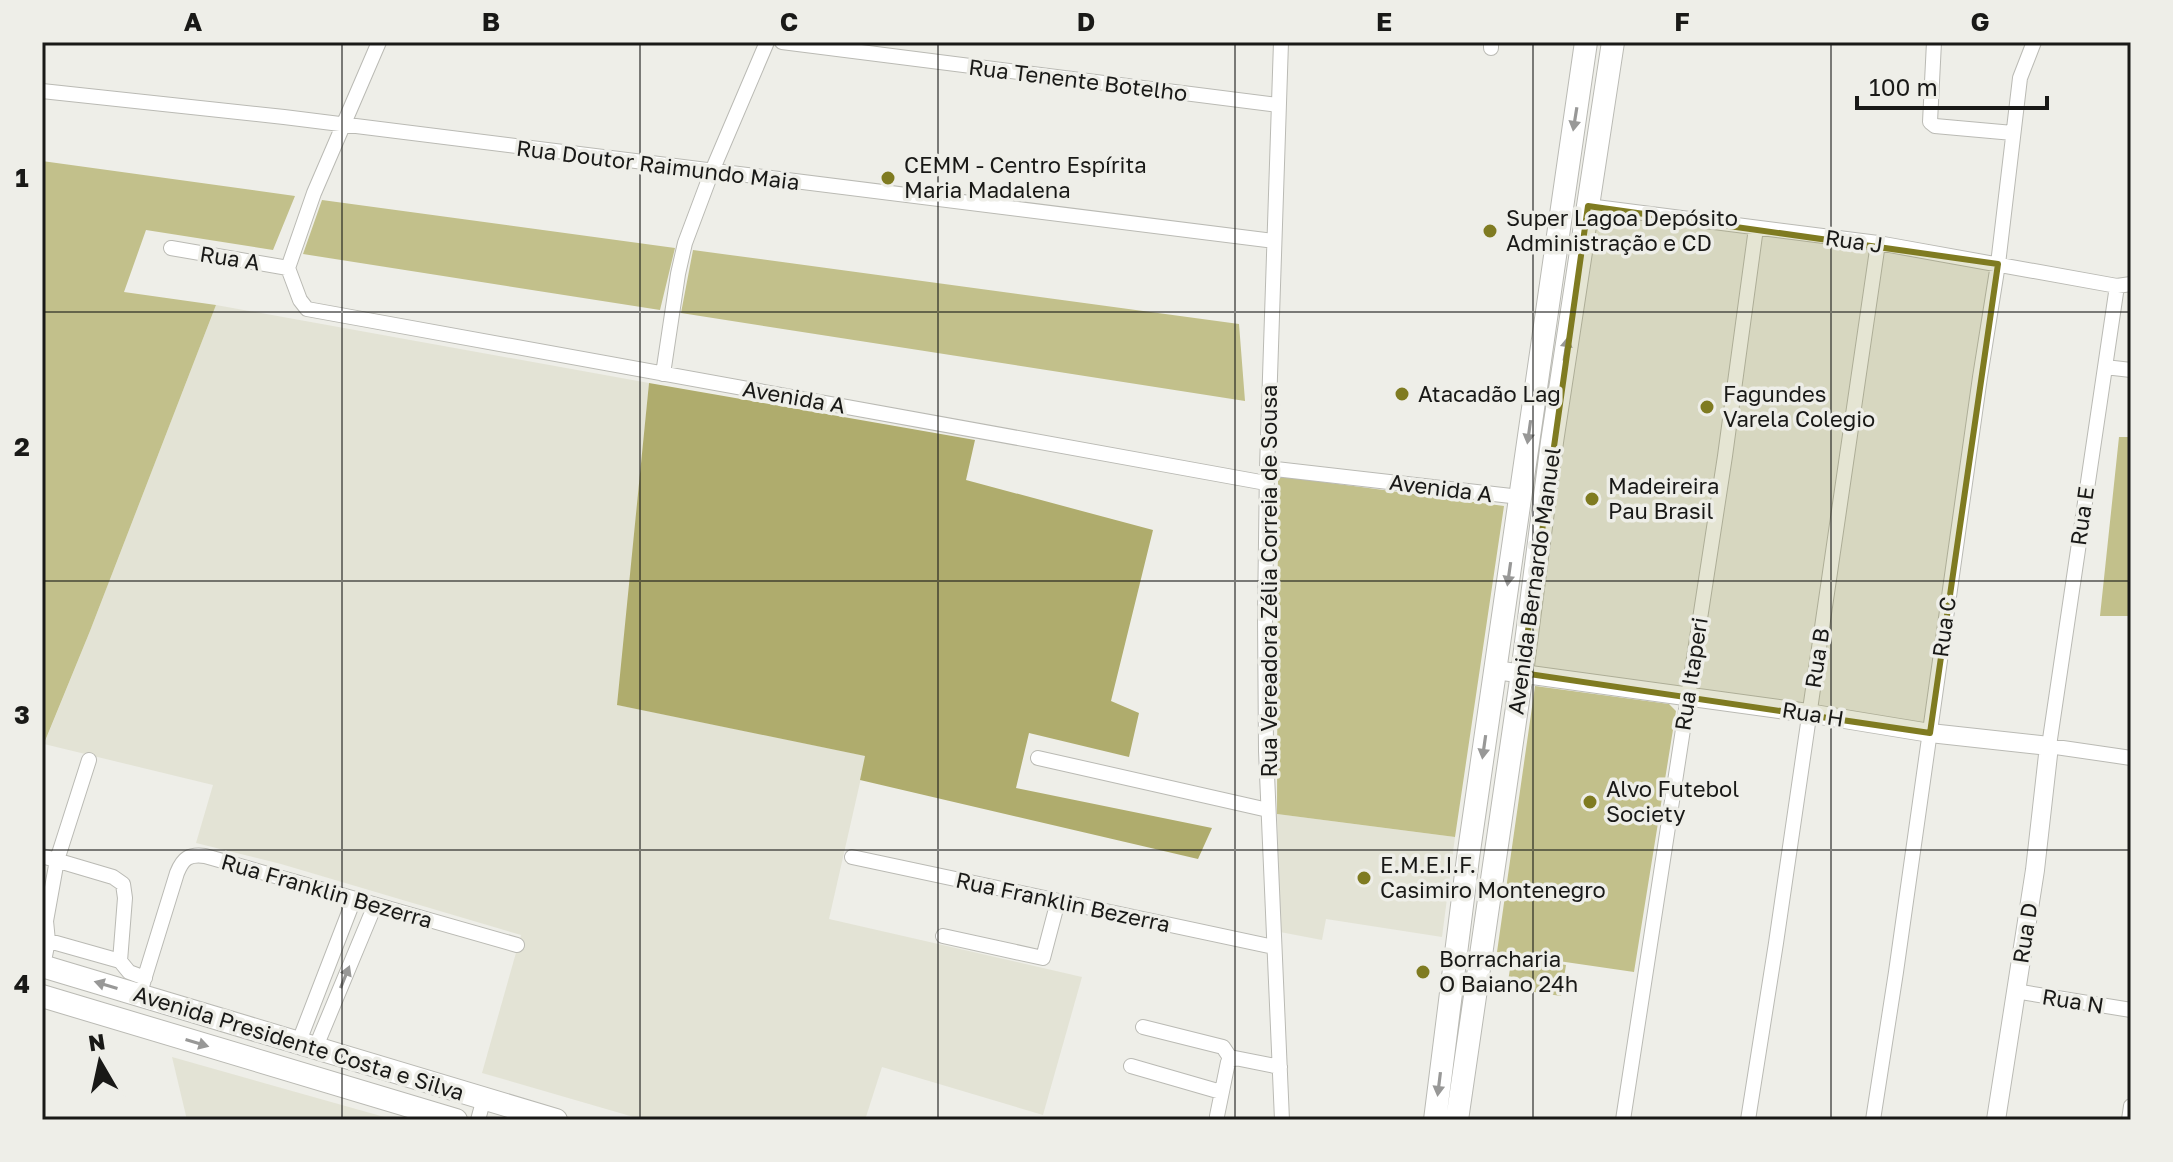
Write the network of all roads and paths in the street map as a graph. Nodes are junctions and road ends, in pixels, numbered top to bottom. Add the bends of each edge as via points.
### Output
1 (379, 42) edge
2 (767, 42) edge
3 (782, 42) edge
4 (1281, 42) edge
5 (1934, 42) edge
6 (2034, 42) edge
7 (1585, 48) edge
8 (1612, 50) edge
9 (42, 91) edge
10 (1278, 105) junction
11 (344, 126) junction
12 (2013, 133) junction
13 (712, 171) junction
14 (1588, 206) junction
15 (1756, 228) junction
16 (1274, 241) junction
17 (1878, 243) junction
18 (171, 248) dead end
19 (1998, 264) junction
20 (288, 268) junction
21 (2124, 285) edge
22 (2105, 367) junction
23 (2131, 370) edge
24 (663, 374) junction
25 (1266, 475) junction
26 (1520, 497) junction
27 (1495, 670) junction
28 (1522, 673) junction
29 (1687, 696) junction
30 (1808, 713) junction
31 (1930, 733) junction
32 (2049, 746) junction
33 (1038, 758) dead end
34 (2131, 758) edge
35 (89, 760) dead end
36 (1268, 810) junction
37 (852, 857) dead end
38 (50, 858) edge
39 (354, 899) junction
40 (1058, 901) junction
41 (375, 905) junction
42 (943, 936) dead end
43 (45, 940) edge
44 (517, 945) dead end
45 (1274, 947) junction
46 (120, 961) junction
47 (46, 967) edge
48 (142, 987) junction
49 (2015, 991) junction
50 (45, 997) edge
51 (2131, 1010) edge
52 (1143, 1027) dead end
53 (307, 1046) junction
54 (1231, 1059) junction
55 (1131, 1066) dead end
56 (1280, 1067) junction
57 (1221, 1092) junction
58 (2131, 1106) edge
59 (481, 1109) edge
60 (1217, 1116) dead end
61 (456, 1120) edge
62 (556, 1120) edge
63 (1282, 1120) edge
64 (1435, 1120) edge
65 (1457, 1120) edge
66 (1623, 1120) edge
67 (1748, 1120) edge
68 (1873, 1120) edge
69 (1996, 1120) edge
70 (2129, 1120) edge

1 - 11 street
2 - 13 street
3 - 10 street, Rua Tenente Botelho
4 - 10 street, Rua Vereadora Zélia Correia de Sousa
5 - 12 street via 1930,122
6 - 12 street, Rua C via 2020,78
7 - 8 main road
7 -> 26 main road, Avenida Bernardo Manuel
8 - 14 main road, Avenida Bernardo Manuel
9 - 11 street, Rua Doutor Raimundo Maia
10 - 16 street, Rua Vereadora Zélia Correia de Sousa
11 - 13 street, Rua Doutor Raimundo Maia
11 - 20 street
12 - 19 street, Rua C
13 - 16 street, Rua Doutor Raimundo Maia
13 - 24 street via 685,243
14 - 15 street, Rua J
28 -> 14 main road, Avenida Bernardo Manuel
15 - 17 street, Rua J
15 - 29 street, Rua Itaperi
16 - 25 street, Rua Vereadora Zélia Correia de Sousa
17 - 19 street, Rua J
17 - 30 street, Rua B
18 - 20 street, Rua A
19 - 21 street, Rua J
19 - 31 street, Rua C
20 - 24 street, Avenida A via 307,309
21 - 22 street, Rua E
22 - 23 street
22 - 32 street, Rua E
24 - 25 street, Avenida A
25 - 26 street, Avenida A
25 - 36 street, Rua Vereadora Zélia Correia de Sousa
26 -> 27 main road, Avenida Bernardo Manuel
27 - 28 street, Rua H
27 -> 64 main road, Avenida Bernardo Manuel
28 - 29 street, Rua H
28 - 65 main road, Avenida Bernardo Manuel
29 - 30 street, Rua H
29 - 66 street, Rua Itaperi
30 - 31 street, Rua H
30 - 67 street, Rua B
31 - 32 street, Rua H
31 - 68 street, Rua C
32 - 34 street, Rua H
32 - 49 street, Rua D
33 - 36 street
35 - 38 street
36 - 45 street, Rua Vereadora Zélia Correia de Sousa
37 - 40 street, Rua Franklin Bezerra
38 - 43 street
38 - 46 street via 123,884
39 - 41 street, Rua Franklin Bezerra
39 - 48 street, Rua Franklin Bezerra via 193,854 177,873
39 - 53 street
40 - 42 street via 1043,958
40 - 45 street, Rua Franklin Bezerra
41 - 44 street, Rua Franklin Bezerra
53 -> 41 street
43 - 46 street
43 - 47 street
45 - 56 street, Rua Vereadora Zélia Correia de Sousa
46 - 48 street
48 -> 47 main road, Avenida Presidente Costa e Silva
47 - 50 main road
48 - 53 main road, Avenida Presidente Costa e Silva
49 - 51 street, Rua N
49 - 69 street, Rua D
50 -> 61 main road, Avenida Presidente Costa e Silva
52 - 54 street via 1223,1047
53 - 59 main road, Avenida Presidente Costa e Silva
54 - 56 street
54 - 57 street
55 - 57 street
56 - 63 street, Rua Vereadora Zélia Correia de Sousa
57 - 60 street
58 - 70 street
59 - 62 main road, Avenida Presidente Costa e Silva

